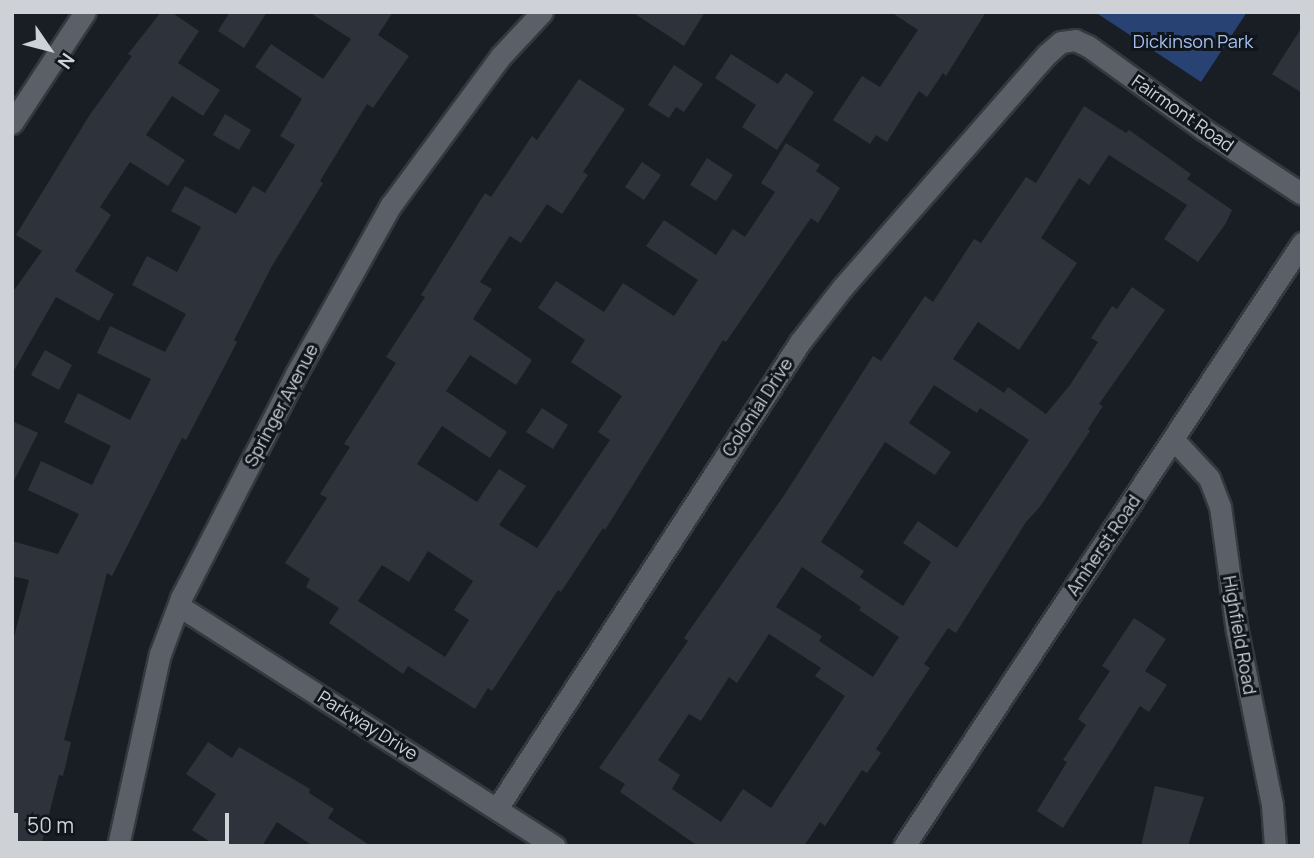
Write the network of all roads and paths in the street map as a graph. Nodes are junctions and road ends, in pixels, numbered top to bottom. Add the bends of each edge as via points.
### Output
1 (85, 12) edge
2 (542, 12) edge
3 (1061, 42) joint
4 (12, 123) edge
5 (1302, 194) edge
6 (1302, 243) edge
7 (1173, 439) junction
8 (179, 606) junction
9 (498, 807) junction
10 (118, 846) edge
11 (555, 846) edge
12 (904, 846) edge
13 (1276, 846) edge

1 - 4 street
2 - 8 street, Springer Avenue via 501,56 391,205 296,374
3 - 5 street, Fairmont Road via 1074,40 1088,47
3 - 9 street, Colonial Drive via 842,288 800,342
6 - 7 street, Amherst Road
7 - 12 street, Amherst Road
7 - 13 street, Highfield Road via 1209,478 1220,506 1237,631
8 - 9 street, Parkway Drive
8 - 10 street, Springer Avenue via 160,654
9 - 11 street, Parkway Drive

